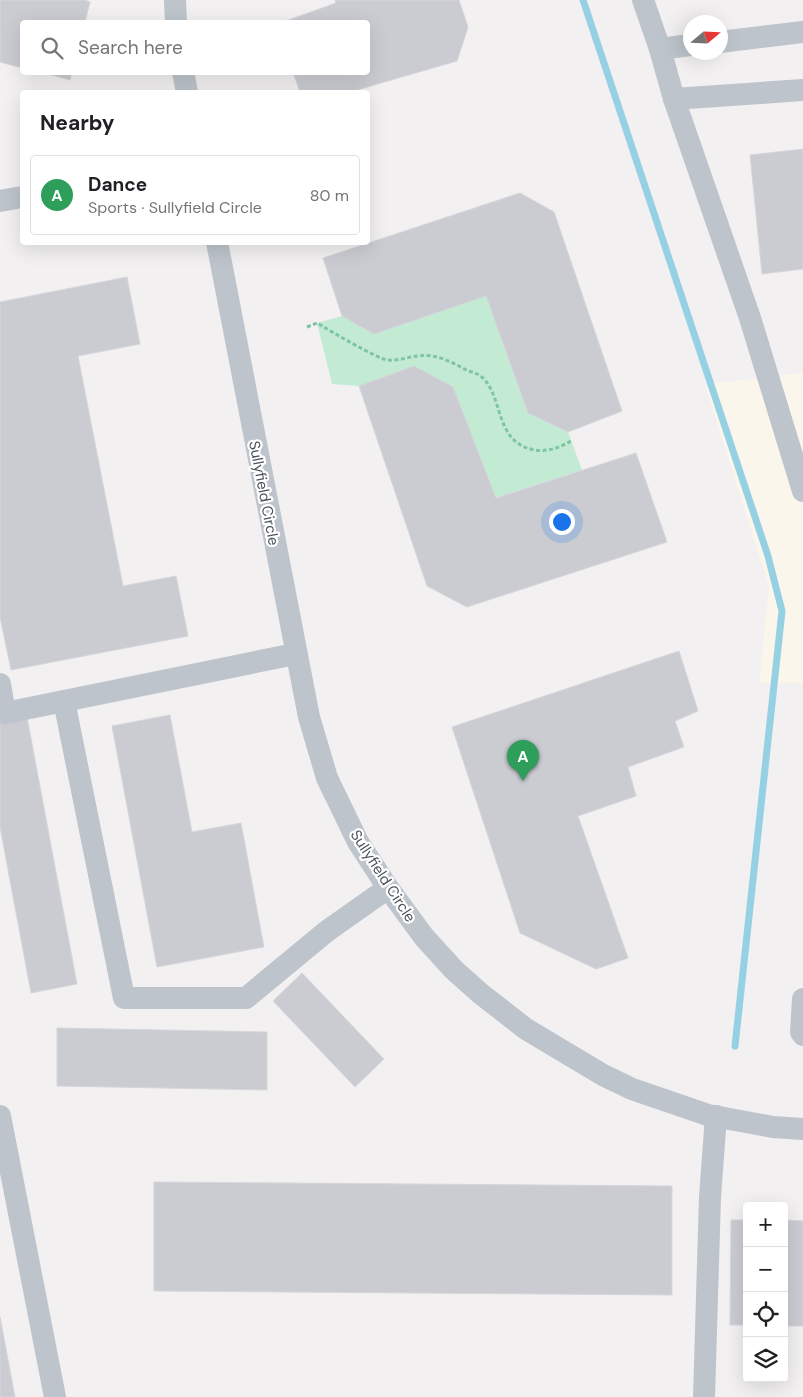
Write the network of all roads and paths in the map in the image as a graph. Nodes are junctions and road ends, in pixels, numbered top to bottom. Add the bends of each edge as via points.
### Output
1 (175, 0) edge
2 (643, 0) edge
3 (176, 20) edge
4 (803, 32) edge
5 (728, 41) edge
6 (683, 46) edge
7 (660, 49) junction
8 (184, 75) edge
9 (187, 90) edge
10 (803, 90) edge
11 (674, 99) junction
12 (20, 197) edge
13 (0, 201) edge
14 (218, 245) edge
15 (307, 327) dead end
16 (571, 440) dead end
17 (802, 484) edge
18 (295, 654) junction
19 (0, 684) edge
20 (64, 701) junction
21 (388, 888) junction
22 (803, 999) edge
23 (803, 1036) edge
24 (0, 1116) edge
25 (716, 1116) junction
26 (803, 1129) edge
27 (55, 1397) edge
28 (704, 1397) edge

1 - 3 street
2 - 7 street
4 - 5 street
6 - 7 street
7 - 11 street
8 - 9 street
10 - 11 street
11 - 17 street via 750,318
12 - 13 street
14 - 18 street, Sullyfield Circle
15 - 16 path via 317,323 386,360 419,355 446,359 480,375 488,385 507,432 519,445 538,451 549,450
18 - 20 street
18 - 21 street, Sullyfield Circle via 327,778 358,842
19 - 20 street via 6,713
20 - 21 street via 124,998 246,998 327,932
21 - 25 street, Sullyfield Circle via 424,937 454,970 526,1029 632,1089
22 - 23 street
24 - 27 street
25 - 26 street, Sullyfield Circle
25 - 28 street via 710,1197

